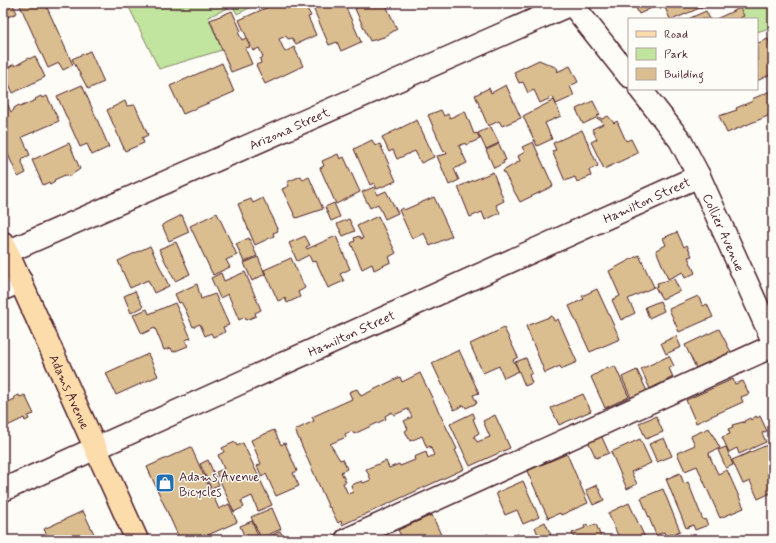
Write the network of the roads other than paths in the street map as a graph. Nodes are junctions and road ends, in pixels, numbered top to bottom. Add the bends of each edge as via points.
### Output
1 (571, 4) edge
2 (546, 9) edge
3 (628, 75) edge
4 (641, 90) edge
5 (699, 176) junction
6 (5, 248) edge
7 (12, 285) edge
8 (773, 342) edge
9 (773, 346) edge
10 (96, 448) junction
11 (3, 490) edge
12 (137, 540) edge
13 (346, 540) edge

1 - 2 street, Arizona Street
1 - 3 street
2 - 6 street, Arizona Street
4 - 5 street, Collier Avenue via 680,140
5 - 8 street, Collier Avenue
5 - 10 street, Hamilton Street
6 - 7 main road, Adams Avenue
7 - 10 main road, Adams Avenue
9 - 13 street
10 - 11 street, Hamilton Street
10 - 12 main road, Adams Avenue

